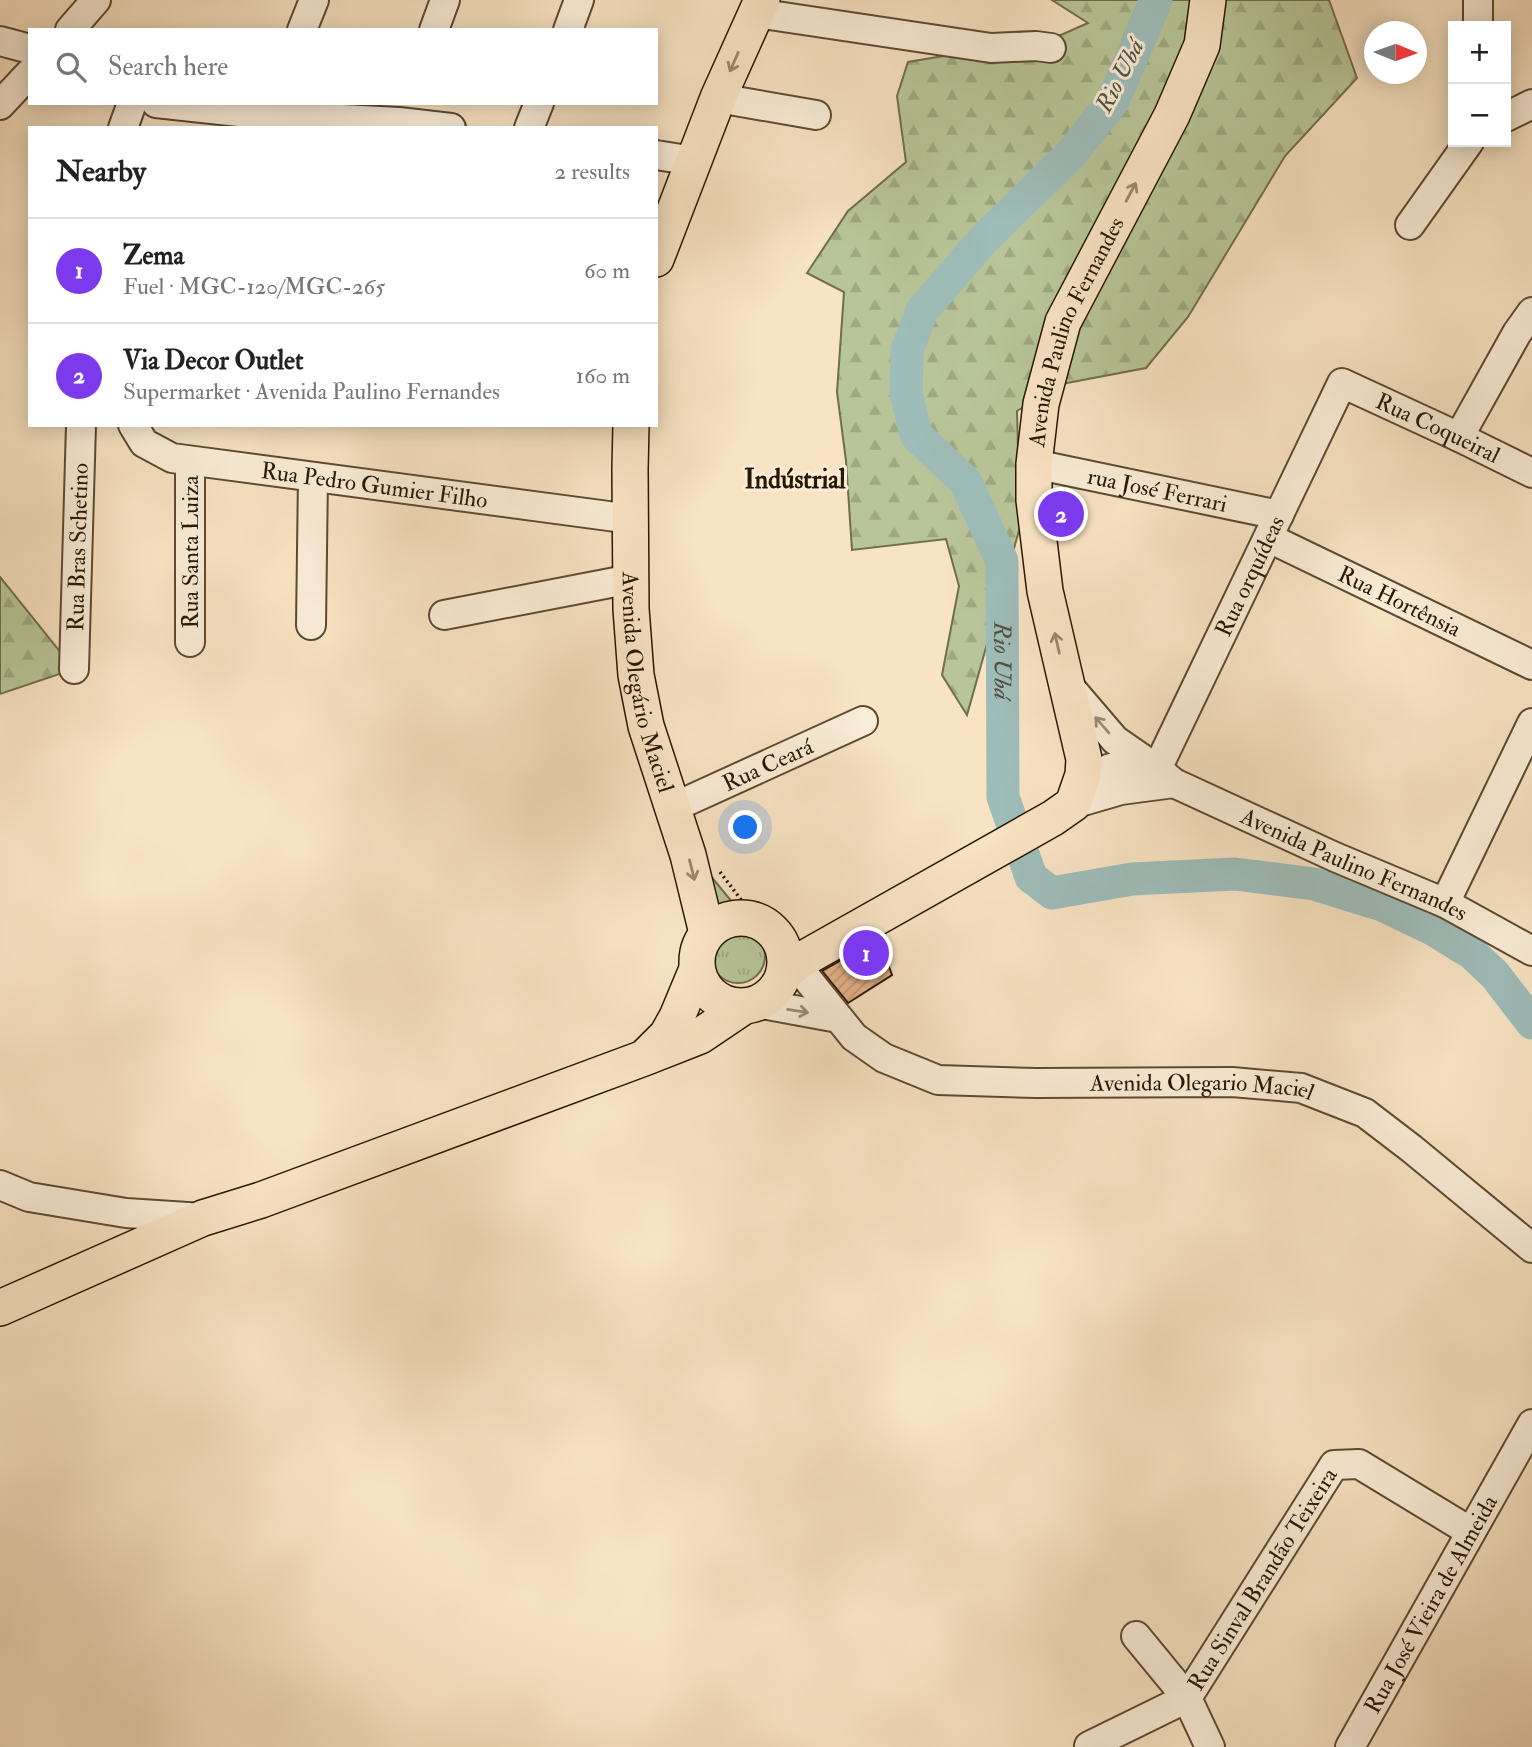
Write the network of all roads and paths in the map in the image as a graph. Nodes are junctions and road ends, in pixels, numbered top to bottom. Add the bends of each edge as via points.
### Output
1 (96, 0) edge
2 (314, 0) edge
3 (445, 0) edge
4 (579, 0) edge
5 (1208, 0) edge
6 (1478, 0) edge
7 (759, 7) edge
8 (1478, 21) edge
9 (72, 28) edge
10 (303, 28) edge
11 (435, 28) edge
12 (569, 28) edge
13 (0, 41) edge
14 (28, 48) edge
15 (1051, 48) dead end
16 (28, 75) edge
17 (718, 98) junction
18 (1532, 104) edge
19 (0, 105) edge
20 (131, 105) edge
21 (174, 105) edge
22 (538, 105) edge
23 (1511, 114) edge
24 (265, 115) edge
25 (816, 115) dead end
26 (401, 118) edge
27 (124, 126) edge
28 (441, 126) edge
29 (530, 126) edge
30 (1465, 147) edge
31 (658, 155) edge
32 (694, 161) junction
33 (1410, 225) dead end
34 (658, 254) edge
35 (1532, 312) edge
36 (1342, 383) joint
37 (81, 427) edge
38 (134, 427) edge
39 (631, 427) edge
40 (1459, 437) junction
41 (190, 461) junction
42 (1034, 464) junction
43 (1532, 473) edge
44 (313, 477) junction
45 (631, 519) junction
46 (1274, 527) junction
47 (631, 579) junction
48 (444, 615) dead end
49 (311, 625) dead end
50 (190, 642) dead end
51 (1532, 665) edge
52 (74, 669) dead end
53 (1066, 683) junction
54 (863, 721) dead end
55 (1532, 723) edge
56 (1158, 770) junction
57 (672, 808) junction
58 (1063, 811) junction
59 (1445, 903) junction
60 (707, 933) junction
61 (1532, 951) edge
62 (796, 960) junction
63 (697, 969) junction
64 (750, 1005) junction
65 (838, 1018) junction
66 (644, 1058) junction
67 (0, 1185) edge
68 (203, 1218) junction
69 (1532, 1248) edge
70 (0, 1308) edge
71 (1532, 1424) edge
72 (1471, 1532) junction
73 (1136, 1636) dead end
74 (1186, 1698) junction
75 (1089, 1746) edge
76 (1210, 1747) edge
77 (1350, 1747) edge

1 - 9 street
2 - 10 street
3 - 11 street
4 - 12 street
42 -> 5 main road, Avenida Paulino Fernandes via 1041,404 1063,322 1172,115 1202,45
6 - 8 street
7 - 15 street via 991,48
7 -> 17 main road
13 - 14 street
16 - 19 street
17 - 25 street
17 - 32 main road
18 - 23 street
20 - 27 street
21 - 24 street
22 - 29 street
24 - 26 street
26 - 28 street
30 - 33 street
31 - 32 street
32 - 34 main road
35 - 40 street
36 - 40 street, Rua Coqueiral
36 - 46 street, Rua orquídeas
37 - 52 street, Rua Bras Schetino
38 - 41 street, Rua Pedro Gumier Filho via 145,443 172,458
39 - 45 main road, Avenida Olegário Maciel
40 - 43 street, Rua Coqueiral
41 - 44 street, Rua Pedro Gumier Filho
41 - 50 street, Rua Santa Luiza
42 - 46 street, rua José Ferrari
53 -> 42 main road, Avenida Paulino Fernandes via 1045,591
44 - 45 street, Rua Pedro Gumier Filho
44 - 49 street
45 - 47 main road, Avenida Olegário Maciel
46 - 51 street, Rua Hortênsia
46 - 56 street, Rua orquídeas
47 - 48 street
47 - 57 main road, Avenida Olegário Maciel via 636,675 646,726
56 -> 53 street, Avenida Paulino Fernandes via 1115,740
53 - 58 main road, Avenida Paulino Fernandes via 1084,759 1083,775
54 - 57 street, Rua Ceará
55 - 59 street
56 - 58 street via 1121,790
56 - 58 street via 1108,769
56 - 59 street, Avenida Paulino Fernandes via 1335,857
57 -> 60 main road, Avenida Olegário Maciel
58 - 62 main road
59 - 61 street, Avenida Paulino Fernandes
60 - 62 main road via 727,919 755,918 768,926
60 - 63 main road
62 - 64 main road via 767,998
62 - 65 street, Avenida Olegario Maciel
63 - 64 main road via 710,994 722,1002
63 - 66 main road via 667,1035
64 -> 65 street
64 - 66 main road via 700,1036
65 - 69 street, Avenida Olegario Maciel via 854,1037 884,1058 938,1080 1232,1082 1301,1088 1365,1113
66 - 68 main road
67 - 68 street via 29,1198 126,1213
68 - 70 main road
71 - 72 street, Rua José Vieira de Almeida
72 - 74 street, Rua Sinval Brandão Teixeira via 1359,1464 1334,1465
72 - 77 street, Rua José Vieira de Almeida
73 - 74 street
74 - 75 street, Rua Sinval Brandão Teixeira
74 - 76 street

